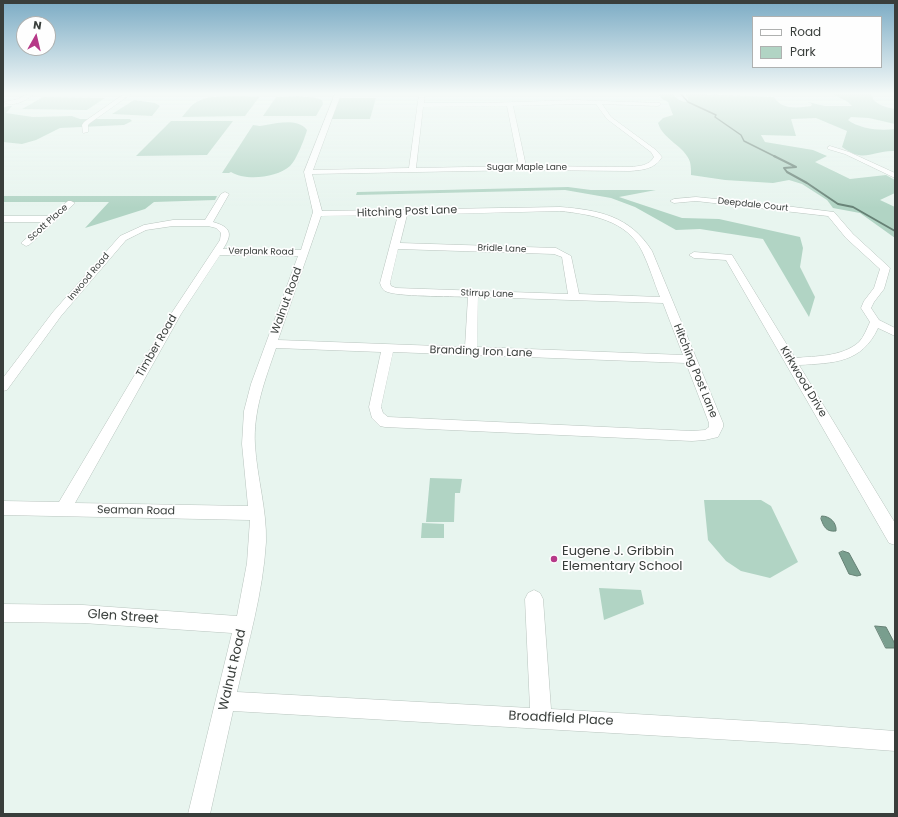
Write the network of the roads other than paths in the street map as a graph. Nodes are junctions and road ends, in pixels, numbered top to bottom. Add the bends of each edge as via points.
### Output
1 (323, 132) edge
2 (416, 132) edge
3 (515, 132) edge
4 (628, 132) edge
5 (830, 148) dead end
6 (523, 168) junction
7 (412, 170) junction
8 (308, 172) junction
9 (895, 176) edge
10 (225, 194) dead end
11 (674, 201) dead end
12 (71, 203) dead end
13 (403, 212) junction
14 (317, 214) junction
15 (3, 219) edge
16 (52, 219) junction
17 (208, 223) junction
18 (26, 243) dead end
19 (394, 246) junction
20 (217, 252) junction
21 (304, 253) junction
22 (694, 255) dead end
23 (890, 270) edge
24 (473, 294) junction
25 (574, 297) junction
26 (666, 300) junction
27 (875, 322) junction
28 (895, 332) edge
29 (272, 344) junction
30 (388, 348) junction
31 (471, 351) junction
32 (690, 360) junction
33 (791, 362) junction
34 (3, 387) edge
35 (3, 508) edge
36 (63, 509) junction
37 (258, 519) junction
38 (895, 538) edge
39 (534, 599) dead end
40 (3, 613) edge
41 (243, 625) junction
42 (226, 701) junction
43 (541, 718) junction
44 (895, 741) edge
45 (200, 814) edge

1 - 8 street
2 - 7 street
3 - 6 street
4 - 6 street, Sugar Maple Lane via 654,151 658,157 655,162 630,169
5 - 9 street via 847,153
6 - 7 street, Sugar Maple Lane
7 - 8 street, Sugar Maple Lane
8 - 14 street, Walnut Road
10 - 17 street
11 - 23 street, Deepdale Court via 696,199 831,214 850,238
12 - 16 street, Scott Place
13 - 14 street, Hitching Post Lane
13 - 19 street, Stirrup Lane
13 - 26 street, Hitching Post Lane via 560,209 607,217 629,228 643,242
14 - 21 street, Walnut Road
15 - 16 street
16 - 18 street, Scott Place
17 - 20 street, Timber Road via 219,226 225,233
17 - 34 street, Inwood Road via 158,224 123,238 58,314
19 - 24 street, Stirrup Lane via 385,283 387,288 402,292
19 - 25 street, Bridle Lane via 556,251 566,256
20 - 21 street, Verplank Road
20 - 36 street, Timber Road via 176,314
21 - 29 street, Walnut Road
22 - 33 street, Kirkwood Drive via 729,257
23 - 27 street via 866,308
24 - 25 street, Stirrup Lane
24 - 31 street
25 - 26 street, Stirrup Lane
26 - 32 street, Hitching Post Lane
27 - 28 street
27 - 33 street via 864,343 855,350 835,357
29 - 30 street, Branding Iron Lane
29 - 37 street, Walnut Road via 257,384 249,421 249,460
30 - 31 street, Branding Iron Lane
30 - 32 street, Hitching Post Lane via 375,407 377,415 385,422 705,436 713,433 716,423
31 - 32 street, Branding Iron Lane
33 - 38 street, Kirkwood Drive
35 - 36 street, Seaman Road
36 - 37 street, Seaman Road
37 - 41 street, Walnut Road via 255,564
39 - 43 street
40 - 41 street, Glen Street via 83,614
41 - 42 street, Walnut Road
42 - 43 street, Broadfield Place
42 - 45 street, Walnut Road
43 - 44 street, Broadfield Place

